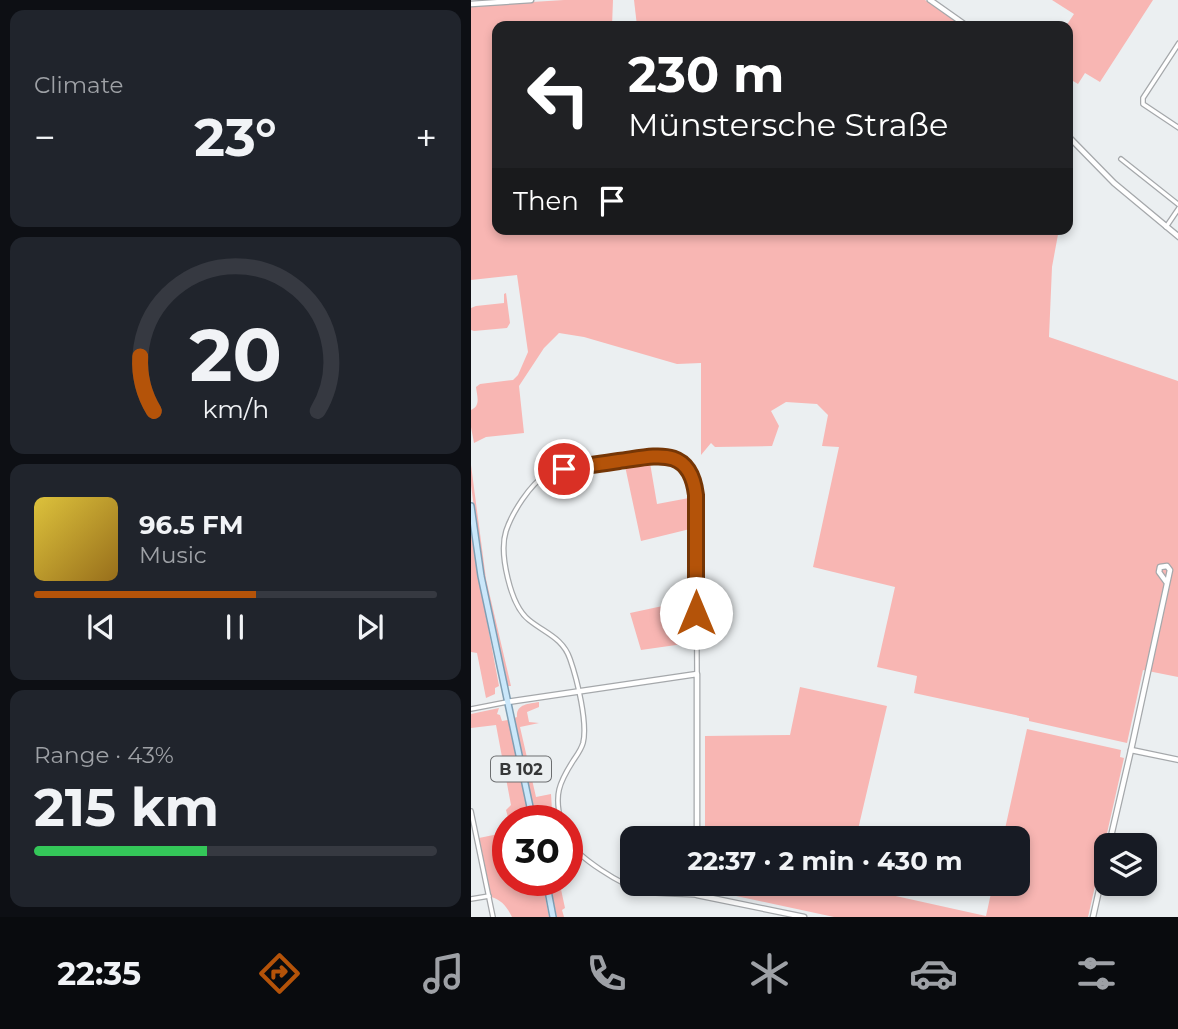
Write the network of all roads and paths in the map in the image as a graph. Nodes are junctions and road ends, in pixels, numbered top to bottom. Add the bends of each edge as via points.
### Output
1 (531, 0) edge
2 (930, 0) edge
3 (471, 4) edge
4 (960, 21) edge
5 (1178, 43) edge
6 (1178, 128) edge
7 (1073, 141) edge
8 (1121, 159) dead end
9 (1178, 207) edge
10 (1166, 228) junction
11 (1178, 237) edge
12 (471, 506) edge
13 (1167, 583) dead end
14 (697, 674) junction
15 (578, 691) junction
16 (507, 702) junction
17 (471, 709) edge
18 (1131, 750) junction
19 (1178, 760) edge
20 (530, 805) edge
21 (558, 805) edge
22 (471, 811) edge
23 (697, 826) edge
24 (1112, 833) edge
25 (583, 857) edge
26 (620, 880) edge
27 (489, 896) junction
28 (549, 896) edge
29 (702, 896) edge
30 (1098, 896) edge
31 (471, 899) edge
32 (493, 917) edge
33 (553, 917) edge
34 (804, 917) edge
35 (1093, 917) edge

1 - 3 street
2 - 4 street
5 - 6 street via 1143,104
7 - 10 street
8 - 9 street
9 - 10 street
10 - 11 street
12 - 16 main road, B 102
13 - 18 street
14 - 15 street
14 - 15 street via 696,495 690,472 677,460 658,456 568,468 547,474 532,487 508,524 504,544 514,601 528,619 564,647
14 - 23 street
15 - 16 street
15 - 21 street via 584,736 559,787
16 - 17 street
16 - 20 main road, B 102
18 - 19 street
18 - 24 street
22 - 27 street
25 - 26 street
27 - 31 street
27 - 32 street
28 - 33 main road
29 - 34 street
30 - 35 street

